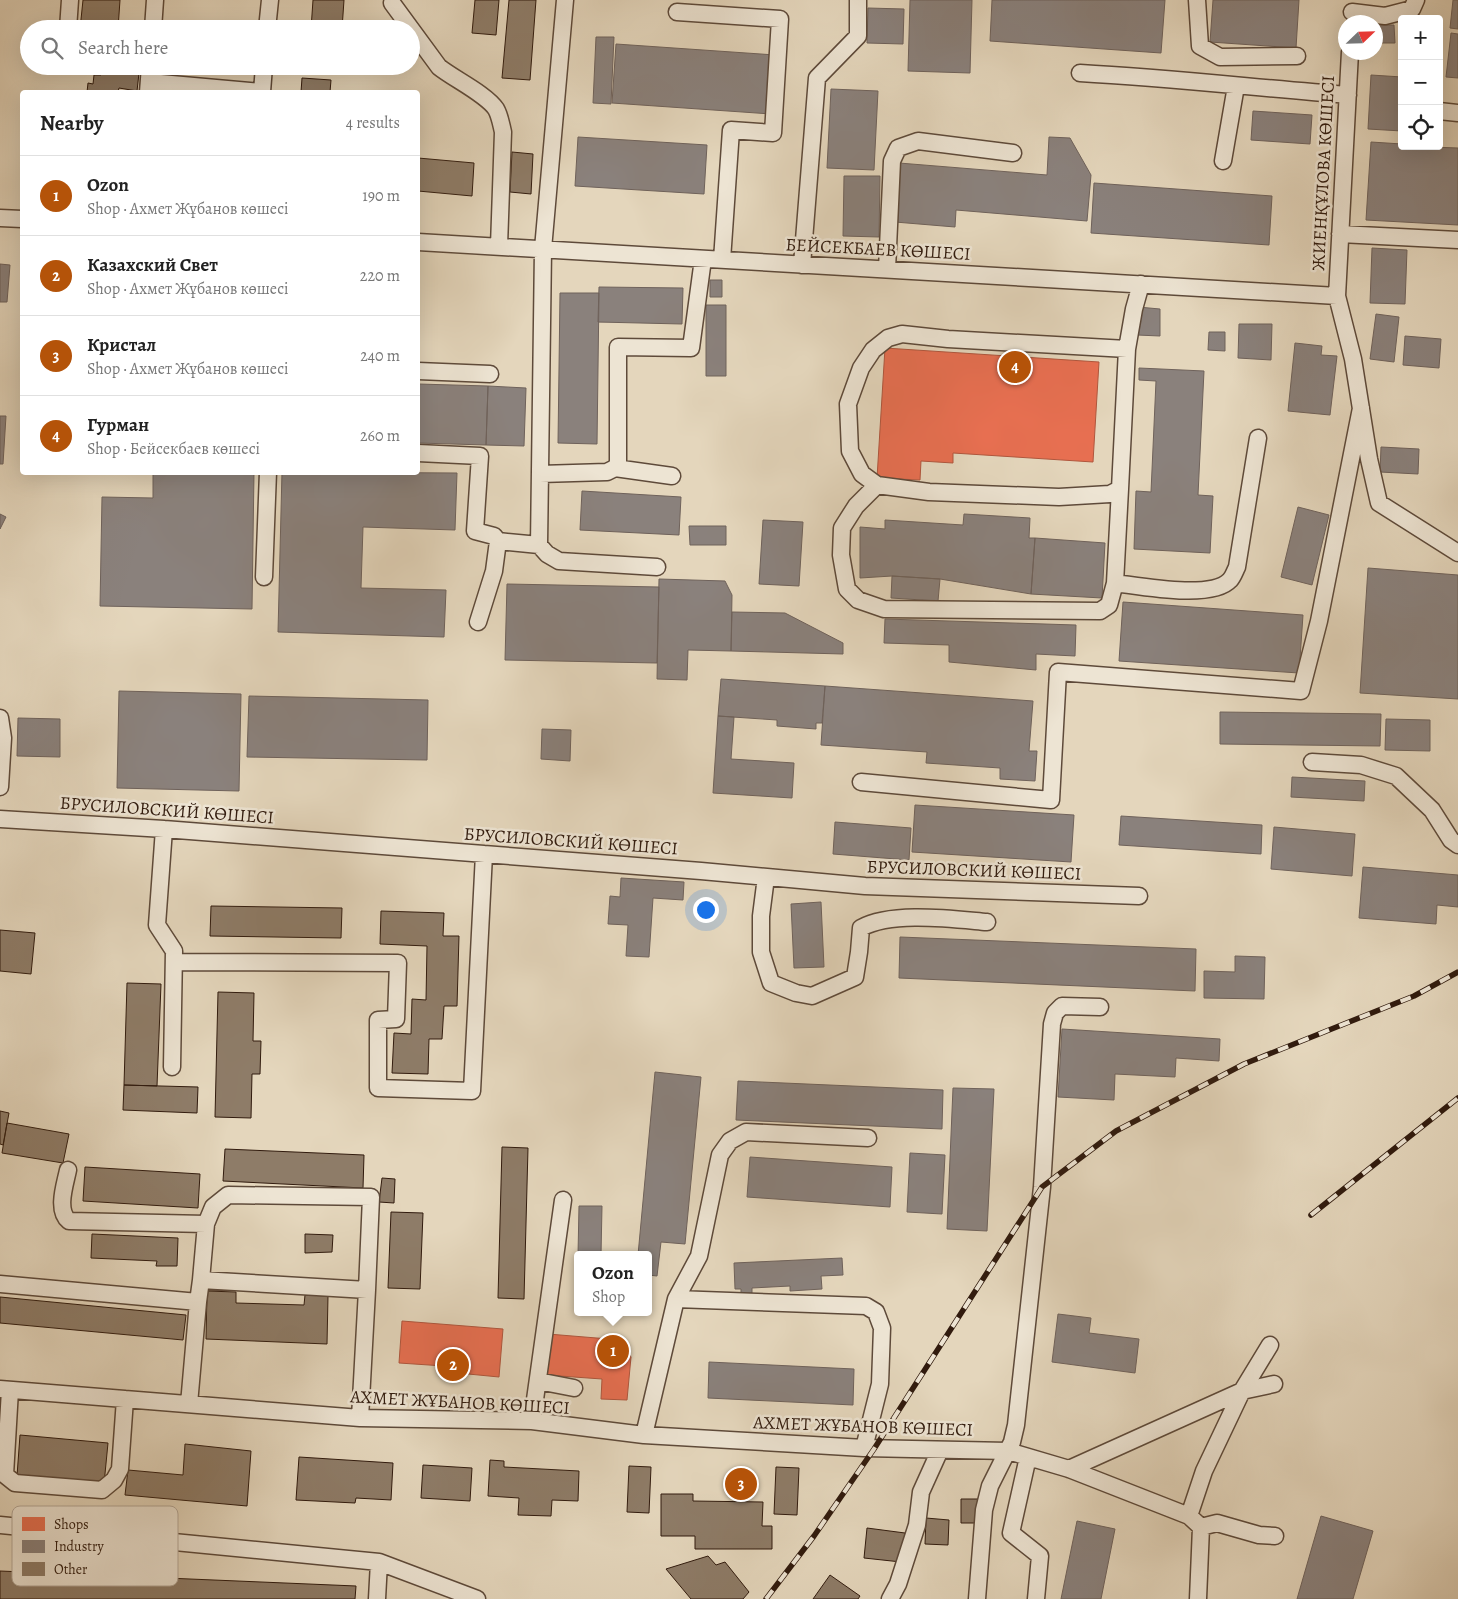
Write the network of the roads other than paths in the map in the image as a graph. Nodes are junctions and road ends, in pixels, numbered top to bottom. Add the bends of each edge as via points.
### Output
1 (70, 0) edge
2 (155, 0) edge
3 (270, 0) edge
4 (565, 0) edge
5 (858, 0) edge
6 (1198, 0) edge
7 (1416, 0) edge
8 (392, 3) dead end
9 (1352, 11) edge
10 (677, 12) dead end
11 (69, 20) edge
12 (153, 20) edge
13 (269, 20) edge
14 (404, 20) edge
15 (420, 41) edge
16 (1297, 56) dead end
17 (1350, 60) edge
18 (1080, 72) dead end
19 (263, 75) edge
20 (149, 80) edge
21 (1236, 86) junction
22 (243, 90) edge
23 (262, 90) edge
24 (1348, 95) junction
25 (1443, 111) edge
26 (1458, 113) edge
27 (1013, 153) dead end
28 (1223, 161) dead end
29 (0, 218) edge
30 (20, 219) edge
31 (1340, 234) junction
32 (1458, 240) edge
33 (420, 242) edge
34 (500, 246) junction
35 (544, 249) junction
36 (703, 259) junction
37 (722, 260) junction
38 (802, 264) junction
39 (887, 269) junction
40 (1140, 284) junction
41 (1337, 296) junction
42 (1127, 349) junction
43 (420, 371) edge
44 (490, 374) dead end
45 (1361, 408) junction
46 (1258, 438) dead end
47 (420, 453) edge
48 (615, 468) junction
49 (540, 474) junction
50 (268, 475) edge
51 (672, 476) dead end
52 (877, 485) junction
53 (1120, 489) junction
54 (498, 541) junction
55 (539, 545) junction
56 (1458, 553) edge
57 (657, 567) dead end
58 (264, 577) dead end
59 (1115, 583) junction
60 (478, 622) dead end
61 (0, 718) edge
62 (1312, 762) dead end
63 (861, 782) dead end
64 (0, 787) edge
65 (0, 818) edge
66 (164, 829) junction
67 (1458, 844) edge
68 (484, 854) junction
69 (766, 877) junction
70 (1139, 896) dead end
71 (987, 922) dead end
72 (174, 962) junction
73 (1100, 1007) dead end
74 (172, 1067) dead end
75 (868, 1138) dead end
76 (68, 1170) dead end
77 (563, 1200) dead end
78 (206, 1224) junction
79 (201, 1280) junction
80 (0, 1284) edge
81 (367, 1290) junction
82 (676, 1299) junction
83 (198, 1302) junction
84 (1270, 1345) dead end
85 (538, 1381) junction
86 (1274, 1384) dead end
87 (574, 1388) dead end
88 (5, 1390) edge
89 (1242, 1391) junction
90 (125, 1399) junction
91 (189, 1404) junction
92 (360, 1418) junction
93 (532, 1422) junction
94 (644, 1435) junction
95 (864, 1448) junction
96 (940, 1450) junction
97 (1008, 1451) junction
98 (1028, 1457) junction
99 (1069, 1469) junction
100 (1195, 1521) junction
101 (1275, 1536) dead end
102 (178, 1542) edge
103 (379, 1562) junction
104 (377, 1599) edge
105 (477, 1599) edge
106 (890, 1599) edge
107 (977, 1599) edge
108 (1036, 1599) edge
109 (1198, 1599) edge

1 - 11 street
2 - 12 street
3 - 13 street
4 - 35 street
5 - 38 street via 858,36 817,78
6 - 16 street via 1200,46 1220,57
7 - 9 street via 1412,9 1385,16
8 - 14 street
10 - 37 street via 780,19 773,133 731,130
15 - 34 street via 439,67 478,93 498,115 503,132
17 - 24 street, ЖИЕНҚҰЛОВА КӨШЕСІ
18 - 21 street
19 - 23 street
20 - 22 street
21 - 24 street
21 - 28 street
24 - 31 street, ЖИЕНҚҰЛОВА КӨШЕСІ
25 - 26 street
27 - 39 street via 918,141 898,148 892,161
29 - 30 street
31 - 32 street
31 - 41 street, ЖИЕНҚҰЛОВА КӨШЕСІ
33 - 34 street, БЕЙСЕКБАЕВ КӨШЕСІ
34 - 35 street, БЕЙСЕКБАЕВ КӨШЕСІ
35 - 36 street, БЕЙСЕКБАЕВ КӨШЕСІ
35 - 49 street
36 - 37 street, БЕЙСЕКБАЕВ КӨШЕСІ
36 - 48 street via 691,348 618,347 618,463
37 - 38 street, БЕЙСЕКБАЕВ КӨШЕСІ
38 - 39 street, БЕЙСЕКБАЕВ КӨШЕСІ
39 - 40 street, БЕЙСЕКБАЕВ КӨШЕСІ
40 - 41 street, БЕЙСЕКБАЕВ КӨШЕСІ
40 - 42 street
41 - 45 street, ЖИЕНҚҰЛОВА КӨШЕСІ
42 - 52 street via 902,334 888,338 874,350 862,368 848,404 850,451 862,474
42 - 53 street
43 - 44 street
45 - 56 street, ЖИЕНҚҰЛОВА КӨШЕСІ via 1379,503
45 - 63 street via 1319,622 1301,691 1058,672 1051,800
46 - 59 street via 1238,567 1229,581 1216,588 1198,591
47 - 54 street via 480,456 475,531 494,536
48 - 49 street via 607,472
48 - 51 street
49 - 55 street
50 - 58 street
52 - 53 street via 929,492 1060,497 1110,494
52 - 59 street via 856,506 842,528 840,555 847,588 858,600 884,609 1100,611 1109,605
53 - 59 street
54 - 55 street
54 - 60 street via 494,571
55 - 57 street via 546,554 559,561
61 - 64 street via 3,738
62 - 67 street via 1362,765 1396,776 1432,810 1451,840
65 - 66 street, БРУСИЛОВСКИЙ КӨШЕСІ
66 - 68 street, БРУСИЛОВСКИЙ КӨШЕСІ
66 - 72 street via 156,925 174,951
68 - 69 street, БРУСИЛОВСКИЙ КӨШЕСІ
68 - 72 street via 472,1091 378,1088 378,1020 396,1019 398,963
69 - 70 street, БРУСИЛОВСКИЙ КӨШЕСІ via 865,886
69 - 71 street via 761,952 771,984 796,994 812,996 855,977 861,928 873,922 928,917
72 - 74 street
73 - 97 street via 1062,1006 1055,1012 1052,1024 1042,1187 1016,1425
75 - 82 street via 746,1132 730,1141 720,1155 699,1256
76 - 78 street via 62,1209 69,1221
77 - 85 street
78 - 79 street
78 - 81 street via 213,1206 228,1195 371,1197
79 - 81 street
79 - 83 street
80 - 83 street
81 - 92 street
82 - 94 street
82 - 95 street via 866,1306 876,1312 882,1328 880,1384
83 - 91 street
84 - 89 street
85 - 87 street
85 - 93 street
86 - 89 street
88 - 90 street, АХМЕТ ЖҰБАНОВ КӨШЕСІ
88 - 90 street via 5,1474 15,1483 102,1490 114,1480 120,1469
89 - 99 street
89 - 100 street via 1204,1471
90 - 91 street, АХМЕТ ЖҰБАНОВ КӨШЕСІ
91 - 92 street, АХМЕТ ЖҰБАНОВ КӨШЕСІ
92 - 93 street, АХМЕТ ЖҰБАНОВ КӨШЕСІ
93 - 94 street, АХМЕТ ЖҰБАНОВ КӨШЕСІ
94 - 95 street, АХМЕТ ЖҰБАНОВ КӨШЕСІ
95 - 96 street, АХМЕТ ЖҰБАНОВ КӨШЕСІ
96 - 97 street, АХМЕТ ЖҰБАНОВ КӨШЕСІ
96 - 106 street via 921,1492 917,1525
97 - 98 street, АХМЕТ ЖҰБАНОВ КӨШЕСІ
97 - 107 street via 990,1486 984,1510
98 - 99 street, АХМЕТ ЖҰБАНОВ КӨШЕСІ
98 - 108 street via 1011,1533 1040,1556
99 - 100 street, АХМЕТ ЖҰБАНОВ КӨШЕСІ
100 - 101 street
100 - 109 street
102 - 103 street
103 - 104 street
103 - 105 street

